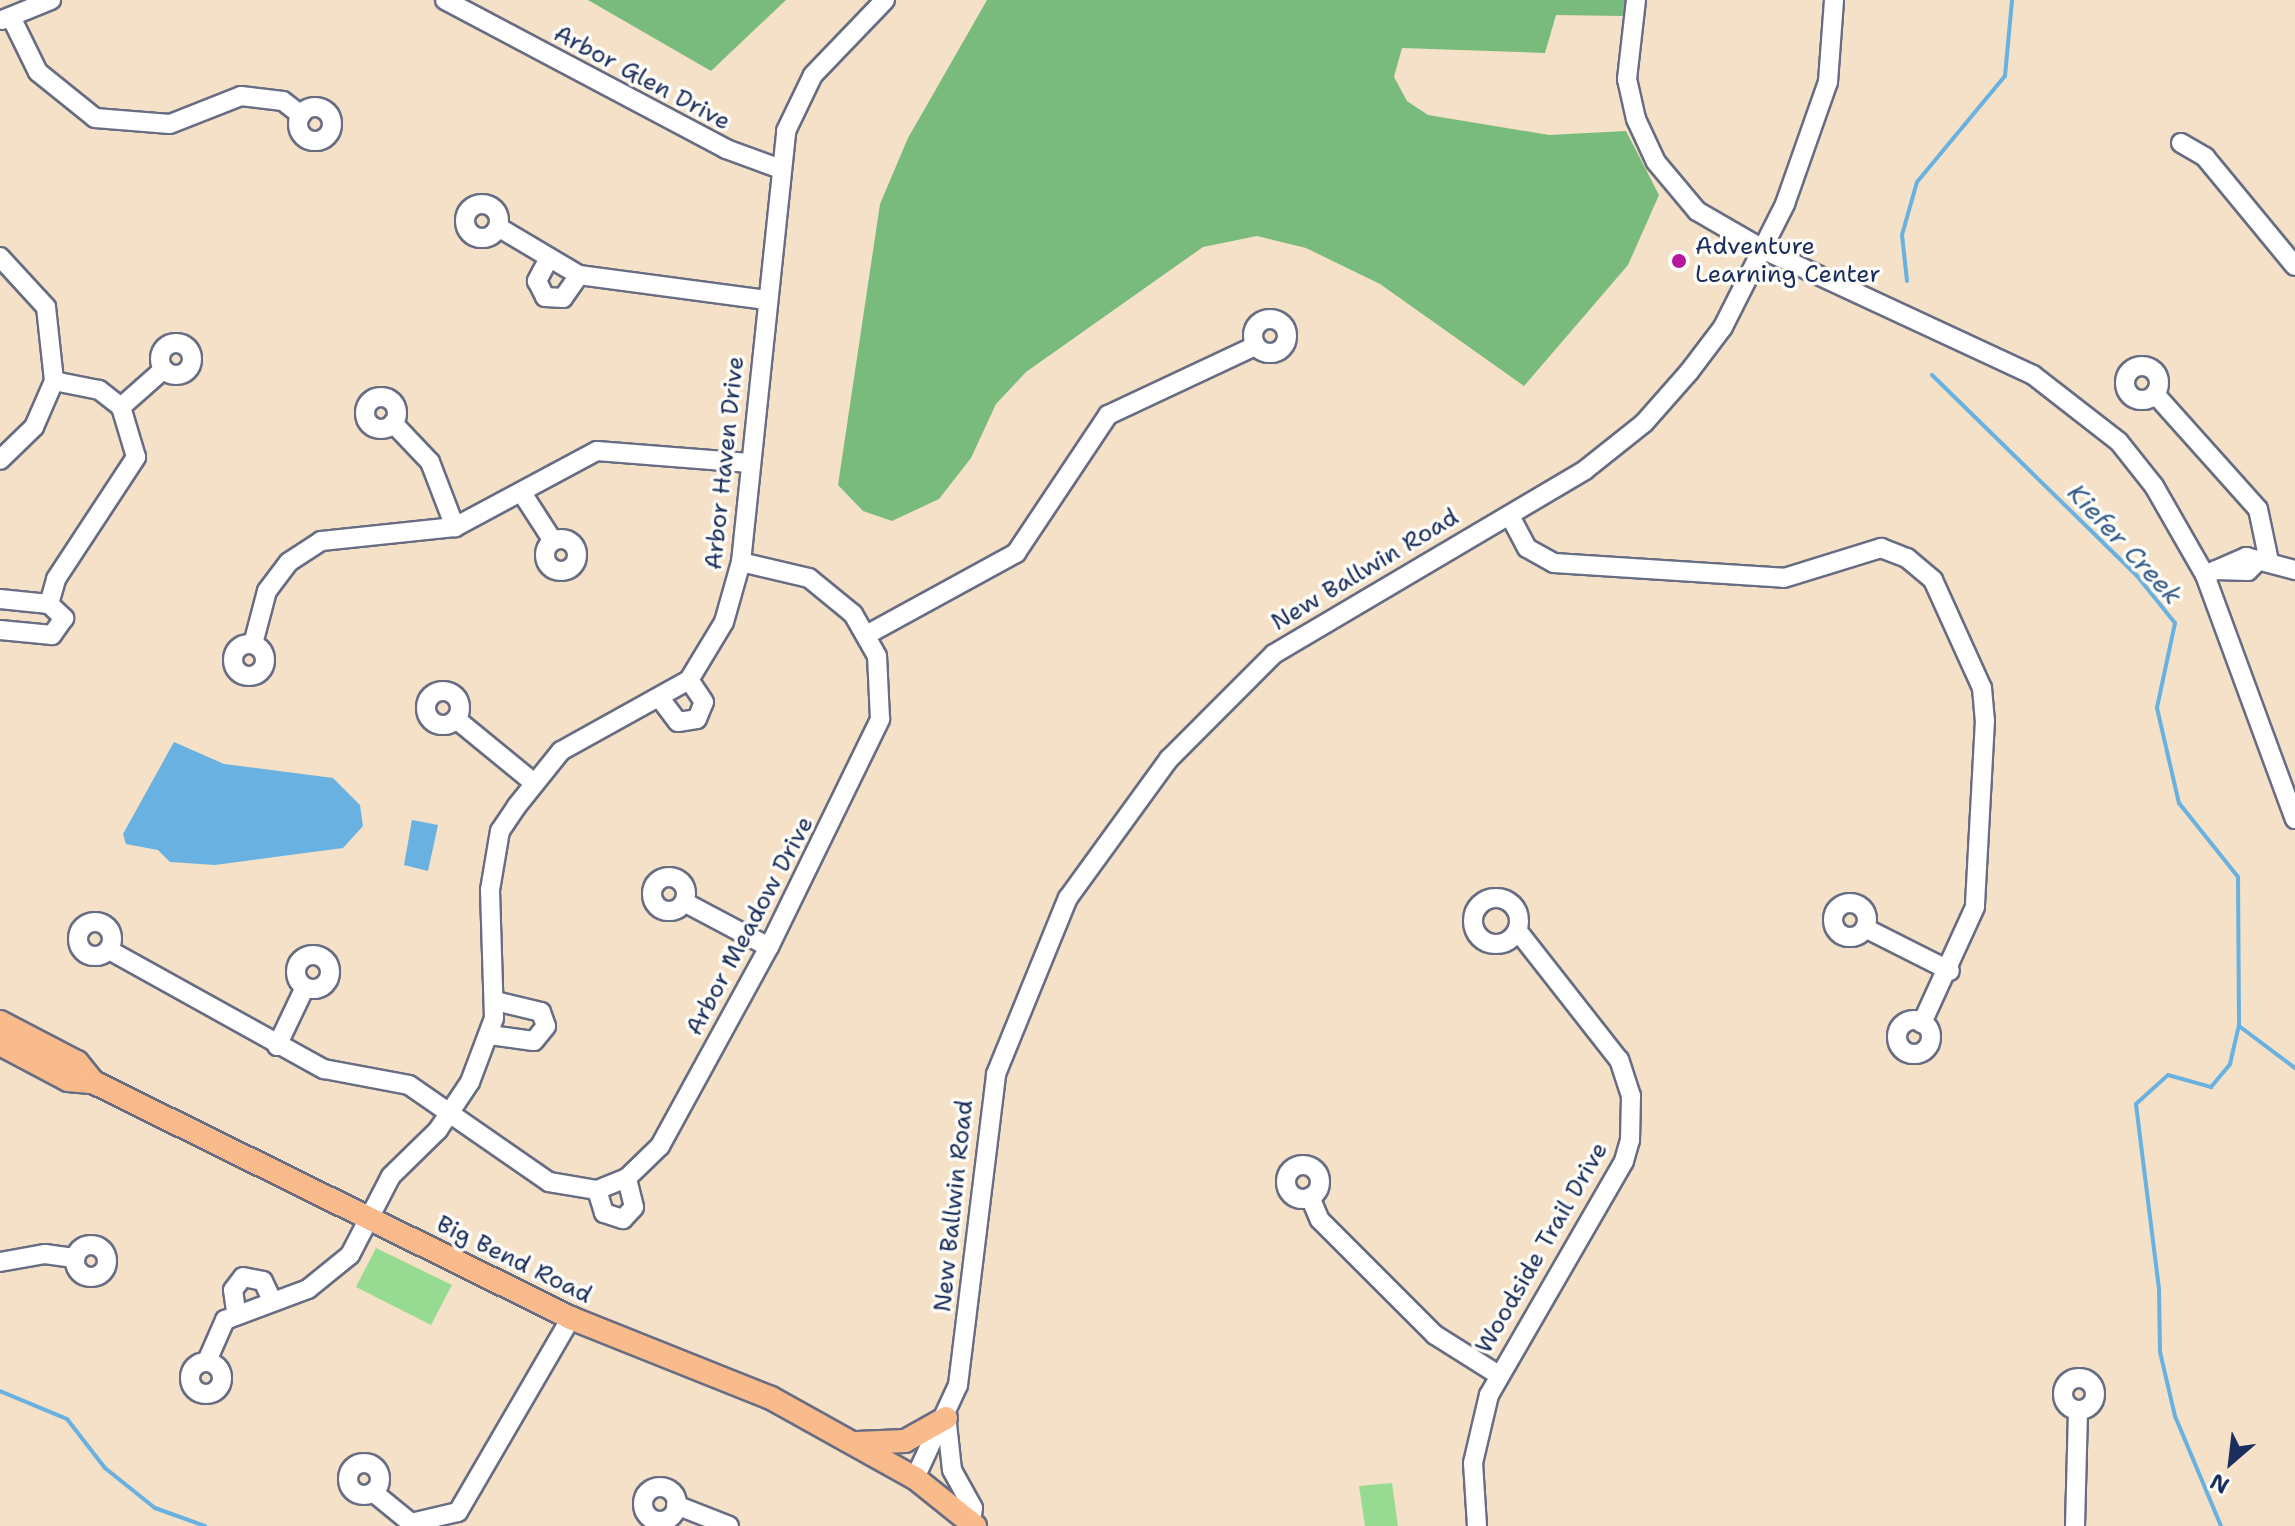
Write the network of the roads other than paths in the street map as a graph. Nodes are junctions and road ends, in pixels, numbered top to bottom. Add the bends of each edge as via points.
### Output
1 (51, 0) edge
2 (445, 0) edge
3 (885, 0) edge
4 (1636, 0) edge
5 (1834, 0) edge
6 (5, 19) edge
7 (301, 115) dead end
8 (2181, 143) dead end
9 (778, 168) junction
10 (498, 227) dead end
11 (1766, 251) junction
12 (0, 257) edge
13 (548, 260) junction
14 (2295, 266) edge
15 (579, 275) junction
16 (766, 300) junction
17 (1255, 346) dead end
18 (164, 369) dead end
19 (54, 381) junction
20 (2155, 394) dead end
21 (121, 407) junction
22 (393, 423) dead end
23 (0, 460) edge
24 (750, 463) junction
25 (522, 493) junction
26 (1510, 516) junction
27 (455, 527) junction
28 (553, 541) dead end
29 (2264, 561) junction
30 (741, 562) junction
31 (2295, 570) edge
32 (2211, 573) junction
33 (0, 599) edge
34 (49, 604) junction
35 (0, 630) edge
36 (868, 634) junction
37 (253, 644) dead end
38 (689, 680) junction
39 (662, 701) junction
40 (456, 719) dead end
41 (533, 782) junction
42 (2295, 819) edge
43 (684, 902) dead end
44 (1865, 928) dead end
45 (1518, 931) dead end
46 (769, 947) junction
47 (109, 950) dead end
48 (1950, 971) junction
49 (305, 987) dead end
50 (495, 1001) junction
51 (0, 1022) edge
52 (1922, 1023) dead end
53 (490, 1035) junction
54 (0, 1044) edge
55 (277, 1046) junction
56 (93, 1082) junction
57 (452, 1113) junction
58 (627, 1178) junction
59 (597, 1190) junction
60 (1310, 1197) dead end
61 (368, 1217) junction
62 (74, 1258) dead end
63 (0, 1262) edge
64 (272, 1300) junction
65 (236, 1311) junction
66 (571, 1318) junction
67 (207, 1361) dead end
68 (1497, 1374) junction
69 (2078, 1411) dead end
70 (946, 1418) junction
71 (852, 1443) junction
72 (915, 1478) junction
73 (373, 1492) dead end
74 (676, 1505) dead end
75 (973, 1524) edge
76 (729, 1526) edge
77 (1477, 1526) edge
78 (2075, 1526) edge

1 - 6 street
2 - 9 street, Arbor Glen Drive via 726,149
3 - 9 street, Arbor Haven Drive via 813,75 786,131
4 - 11 street via 1627,79 1644,140 1697,211
5 - 11 street, New Ballwin Road via 1828,82
6 - 7 street via 38,72 95,118 170,124 241,96 283,101
8 - 14 street via 2205,157
9 - 16 street, Arbor Haven Drive
10 - 13 street
11 - 26 street, New Ballwin Road via 1723,327 1644,423
11 - 32 street via 2033,375 2081,408 2154,486
12 - 19 street via 46,307
13 - 15 street
13 - 15 street via 537,281 545,297 563,298
15 - 16 street
16 - 24 street, Arbor Haven Drive
17 - 36 street via 1108,415 1016,553
18 - 21 street
19 - 21 street via 99,390
19 - 23 street via 34,427
20 - 29 street via 2258,509
21 - 34 street via 136,437 132,471 56,579
22 - 27 street via 430,462
24 - 25 street via 607,450 574,458
24 - 30 street, Arbor Haven Drive
25 - 27 street
25 - 28 street
26 - 48 street via 1527,548 1554,563 1784,578 1881,548 1907,558 1933,580 1985,702 1975,907
26 - 70 street, New Ballwin Road via 1274,654 1169,759 1068,898 996,1074 978,1181 965,1343
27 - 37 street via 409,535 351,532 305,550 267,591
29 - 31 street
29 - 32 street via 2235,559
30 - 36 street, Arbor Meadow Drive via 809,578
30 - 38 street, Arbor Haven Drive via 724,622
32 - 42 street
33 - 34 street
34 - 35 street via 64,618 52,635
36 - 46 street, Arbor Meadow Drive via 881,675 880,719
38 - 39 street, Arbor Haven Drive
38 - 39 street via 704,702 697,719 678,722
39 - 41 street, Arbor Haven Drive via 561,751
40 - 41 street
41 - 50 street, Arbor Haven Drive via 500,831 494,856
43 - 46 street
44 - 48 street
45 - 68 street, Woodside Trail Drive via 1619,1060 1631,1117 1624,1161
46 - 58 street, Arbor Meadow Drive via 660,1146
47 - 55 street
48 - 52 street
49 - 55 street
50 - 53 street, Arbor Haven Drive
50 - 53 street via 541,1012 546,1026 534,1041
51 - 56 main road, Big Bend Road via 77,1062
53 - 57 street, Arbor Haven Drive
54 - 56 main road, Big Bend Road via 68,1080
55 - 57 street via 341,1075 409,1085
56 - 61 main road, Big Bend Road
57 - 59 street via 534,1175
57 - 61 street, Arbor Haven Drive via 391,1176
58 - 59 street, Arbor Meadow Drive
58 - 59 street via 634,1207 623,1219 604,1213
60 - 68 street via 1320,1220 1435,1335
61 - 64 street, Arbor Haven Drive via 350,1255 324,1280
61 - 66 main road, Big Bend Road
62 - 63 street via 45,1254
64 - 65 street, Arbor Haven Drive
64 - 65 street via 263,1281 243,1277 233,1290
65 - 67 street via 215,1331
66 - 71 main road, Big Bend Road via 771,1398
66 - 73 street via 458,1512 411,1523
68 - 77 street, Woodside Trail Drive via 1475,1448
69 - 78 street
70 - 71 main road via 905,1441
70 - 72 street, New Ballwin Road
70 - 75 street via 952,1470 973,1508
71 - 72 main road, Big Bend Road
72 - 75 main road
74 - 76 street

